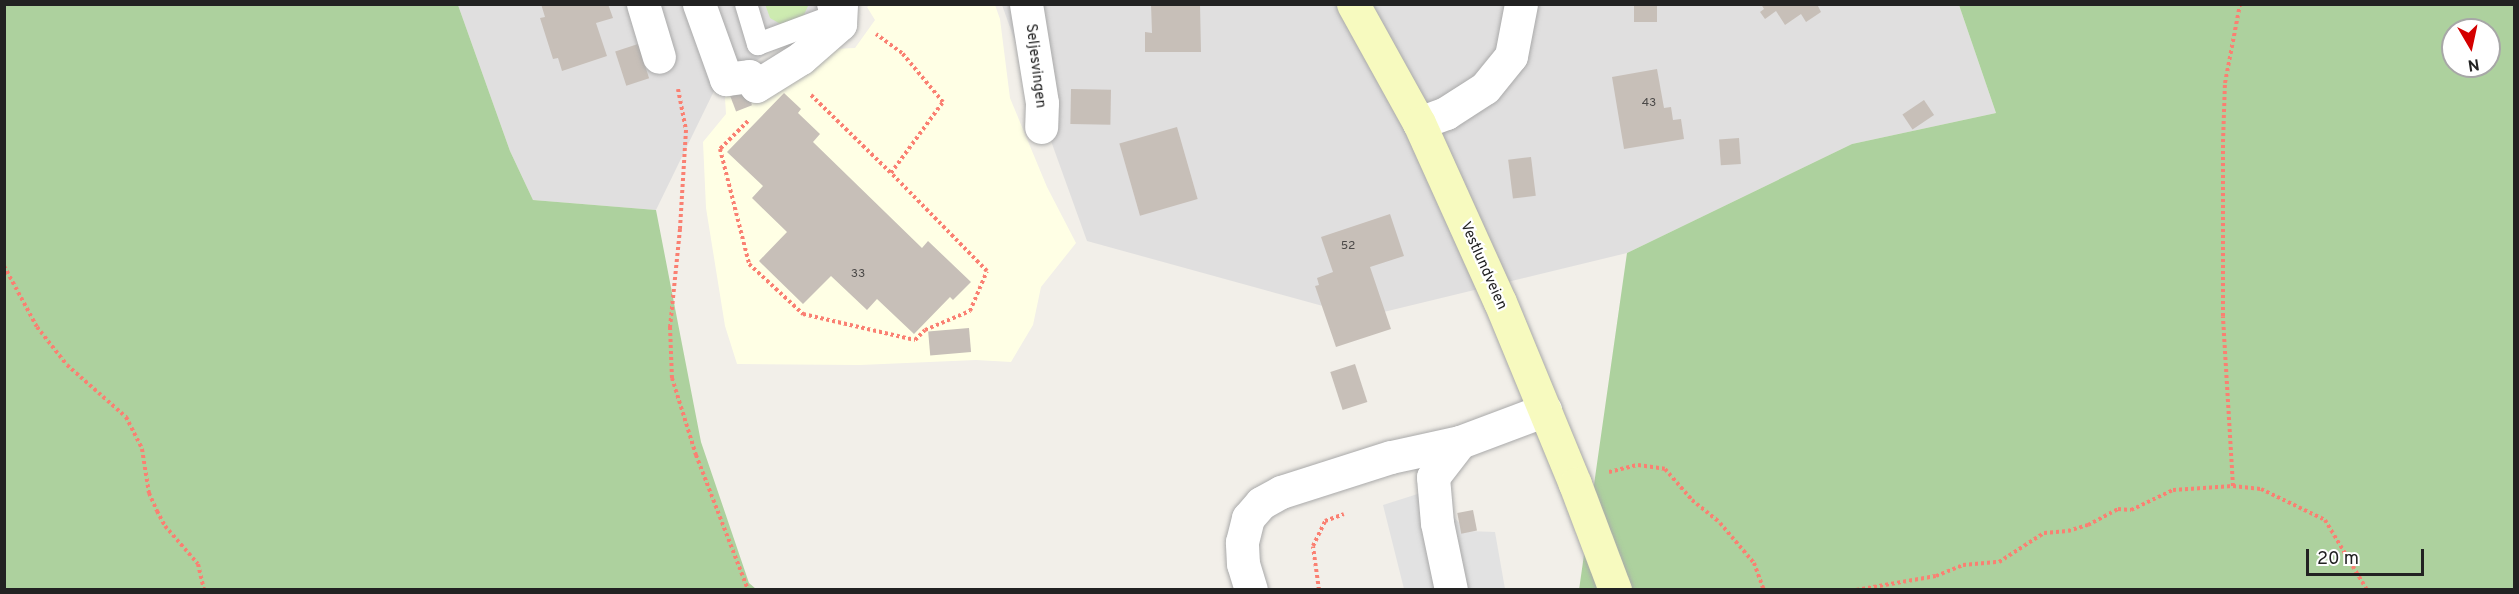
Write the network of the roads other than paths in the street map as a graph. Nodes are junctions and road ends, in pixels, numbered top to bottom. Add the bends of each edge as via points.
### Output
1 (643, 4) edge
2 (699, 4) edge
3 (746, 4) edge
4 (1026, 4) edge
5 (1353, 4) edge
6 (1521, 4) edge
7 (837, 9) edge
8 (659, 57) road end
9 (1419, 123) junction
10 (1041, 127) dead end
11 (1545, 410) junction
12 (1460, 442) junction
13 (1251, 590) edge
14 (1451, 590) edge
15 (1615, 590) edge

1 - 8 street
2 - 7 street via 726,79 749,76 756,86 801,58 840,24
3 - 7 lane via 758,44 831,17
4 - 10 street, Seljesvingen via 1042,103
5 - 9 main road, Vestlundveien
6 - 9 street via 1511,56 1500,71 1485,88 1462,103
9 - 11 main road, Vestlundveien
11 - 12 street
11 - 15 main road, Vestlundveien
12 - 13 street via 1391,457 1281,492 1260,503 1248,518 1242,542 1243,564
12 - 14 street via 1433,477 1437,523

